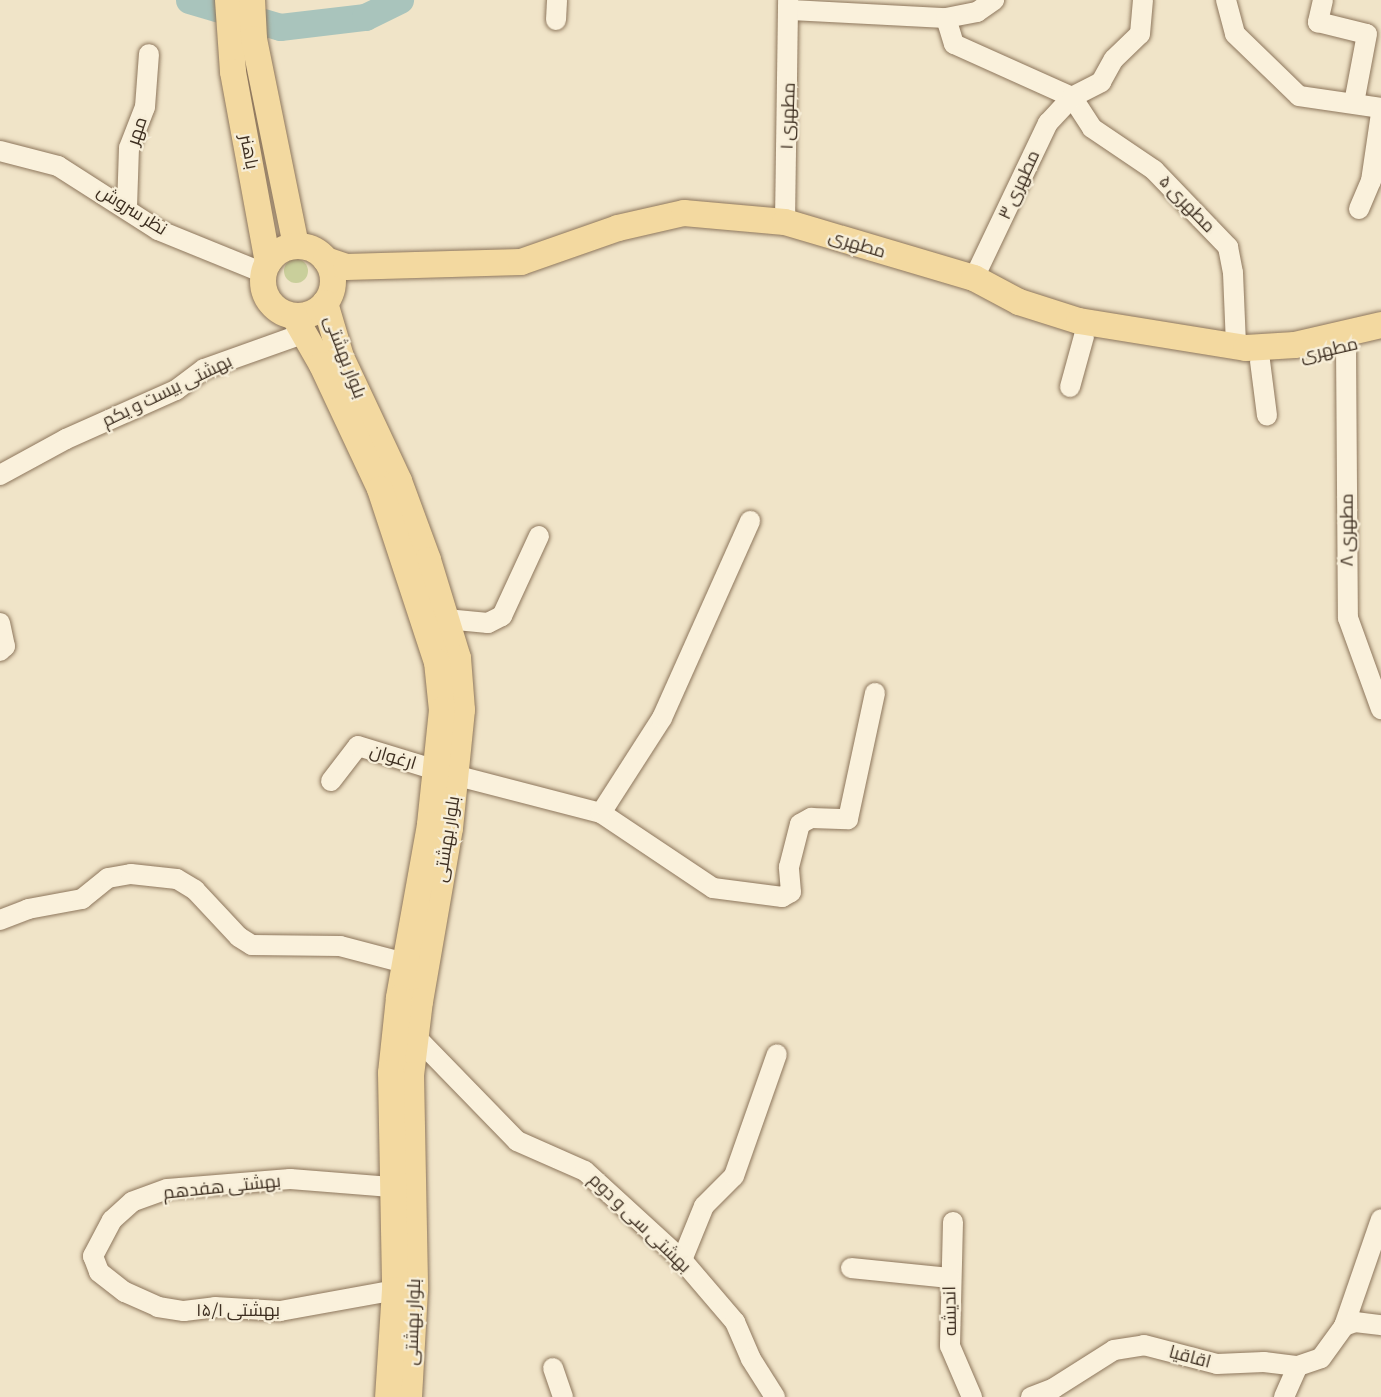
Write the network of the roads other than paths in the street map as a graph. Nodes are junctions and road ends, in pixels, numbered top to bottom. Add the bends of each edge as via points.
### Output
1 (994, 0) edge
2 (1143, 0) edge
3 (1226, 0) edge
4 (1323, 0) edge
5 (240, 3) edge
6 (790, 5) edge
7 (946, 18) junction
8 (243, 40) junction
9 (149, 54) dead end
10 (1072, 97) junction
11 (1354, 103) junction
12 (1381, 108) edge
13 (1381, 113) edge
14 (0, 151) edge
15 (127, 208) junction
16 (1359, 209) dead end
17 (785, 222) junction
18 (296, 246) junction
19 (266, 268) junction
20 (974, 278) junction
21 (328, 282) junction
22 (299, 324) junction
23 (1381, 325) edge
24 (1084, 336) junction
25 (1381, 339) edge
26 (1346, 344) junction
27 (1236, 346) junction
28 (1260, 361) junction
29 (1070, 387) dead end
30 (1267, 416) dead end
31 (0, 475) edge
32 (750, 521) dead end
33 (539, 536) dead end
34 (446, 619) junction
35 (0, 623) edge
36 (0, 651) edge
37 (875, 693) dead end
38 (1381, 709) edge
39 (447, 773) junction
40 (331, 781) dead end
41 (601, 813) junction
42 (0, 920) edge
43 (405, 963) junction
44 (416, 1037) junction
45 (777, 1054) dead end
46 (391, 1187) junction
47 (1381, 1219) edge
48 (953, 1222) dead end
49 (682, 1260) junction
50 (94, 1266) joint
51 (851, 1268) dead end
52 (949, 1278) junction
53 (395, 1290) junction
54 (1381, 1325) edge
55 (1344, 1326) junction
56 (1298, 1366) junction
57 (552, 1368) dead end
58 (388, 1397) edge
59 (409, 1397) edge
60 (563, 1397) edge
61 (775, 1397) edge
62 (972, 1397) edge
63 (1031, 1397) edge
64 (1284, 1397) edge

1 - 7 street via 977,12
2 - 10 street, مطهری ۳ via 1140,34 1113,59 1101,82
3 - 11 street via 1235,33 1299,96
4 - 11 street via 1318,22 1367,34
5 - 8 main road
6 - 7 street
6 - 17 street, مطهری ۱
7 - 10 street via 954,44
8 - 18 main road, باهنر
8 - 19 main road, باهنر via 233,72
9 - 15 street, مهر via 145,107 129,148
10 - 20 street, مطهری ۳ via 1048,123
10 - 27 street, مطهری ۵ via 1092,128 1154,170 1228,247
11 - 12 street
13 - 16 street via 1371,181
14 - 15 street, نظر سروش via 58,166
15 - 19 street, نظر سروش via 158,230
17 - 20 main road, مطهری
17 - 21 main road, مطهری via 684,213 618,228 521,262 358,267
18 - 19 main road via 275,254
18 - 21 main road via 307,247
19 - 22 main road via 266,296
20 - 27 main road, مطهری via 1019,302 1079,321
21 - 22 main road
21 - 24 main road, مطهری via 524,275 622,241 685,227 782,236 969,291 1014,315
21 - 34 main road, بلوار بهشتی via 341,357 399,481
22 - 31 street, بهشتی بیست و یکم via 204,369 176,390 66,439
22 - 39 main road, بلوار بهشتی via 380,489 424,614 437,662
23 - 27 main road, مطهری via 1295,345
24 - 28 main road, مطهری
24 - 29 street
25 - 26 main road, مطهری
26 - 28 main road, مطهری via 1298,358
26 - 38 street, مطهری ۸ via 1348,618
28 - 30 street
32 - 41 street via 662,718
33 - 34 street via 502,616 489,623
34 - 39 main road, بلوار بهشتی via 458,658 462,710
35 - 36 street via 5,646
37 - 41 street via 848,819 811,818 800,824 789,867 791,892 782,897 713,888
39 - 40 street, ارغوان via 358,746
39 - 41 street
39 - 43 main road, بلوار بهشتی
39 - 44 main road, بلوار بهشتی
42 - 43 street via 28,909 82,899 108,878 131,874 165,877 195,890 239,937 252,945 340,946
43 - 46 main road, بلوار بهشتی via 391,1073
44 - 49 street, بهشتی سی و دوم via 518,1141 585,1171
44 - 59 main road, بلوار بهشتی via 410,1133 415,1302
45 - 49 street via 734,1176 704,1206
46 - 50 street, بهشتی هفدهم via 290,1179 166,1189 132,1202 112,1220 93,1256
46 - 53 main road, بلوار بهشتی
47 - 55 street
48 - 52 street, اندیشه
49 - 61 street, بهشتی سی و دوم via 735,1322 751,1359
50 - 53 street, ۱۵/۱ بهشتی via 125,1292 158,1307 184,1311 215,1307 280,1311
51 - 52 street
52 - 62 street, اندیشه via 950,1346
53 - 58 main road, بلوار بهشتی
54 - 55 street via 1355,1322
55 - 56 street via 1321,1358
56 - 63 street, اقاقیا via 1264,1362 1217,1364 1144,1344 1114,1350 1054,1388
56 - 64 street
57 - 60 street

